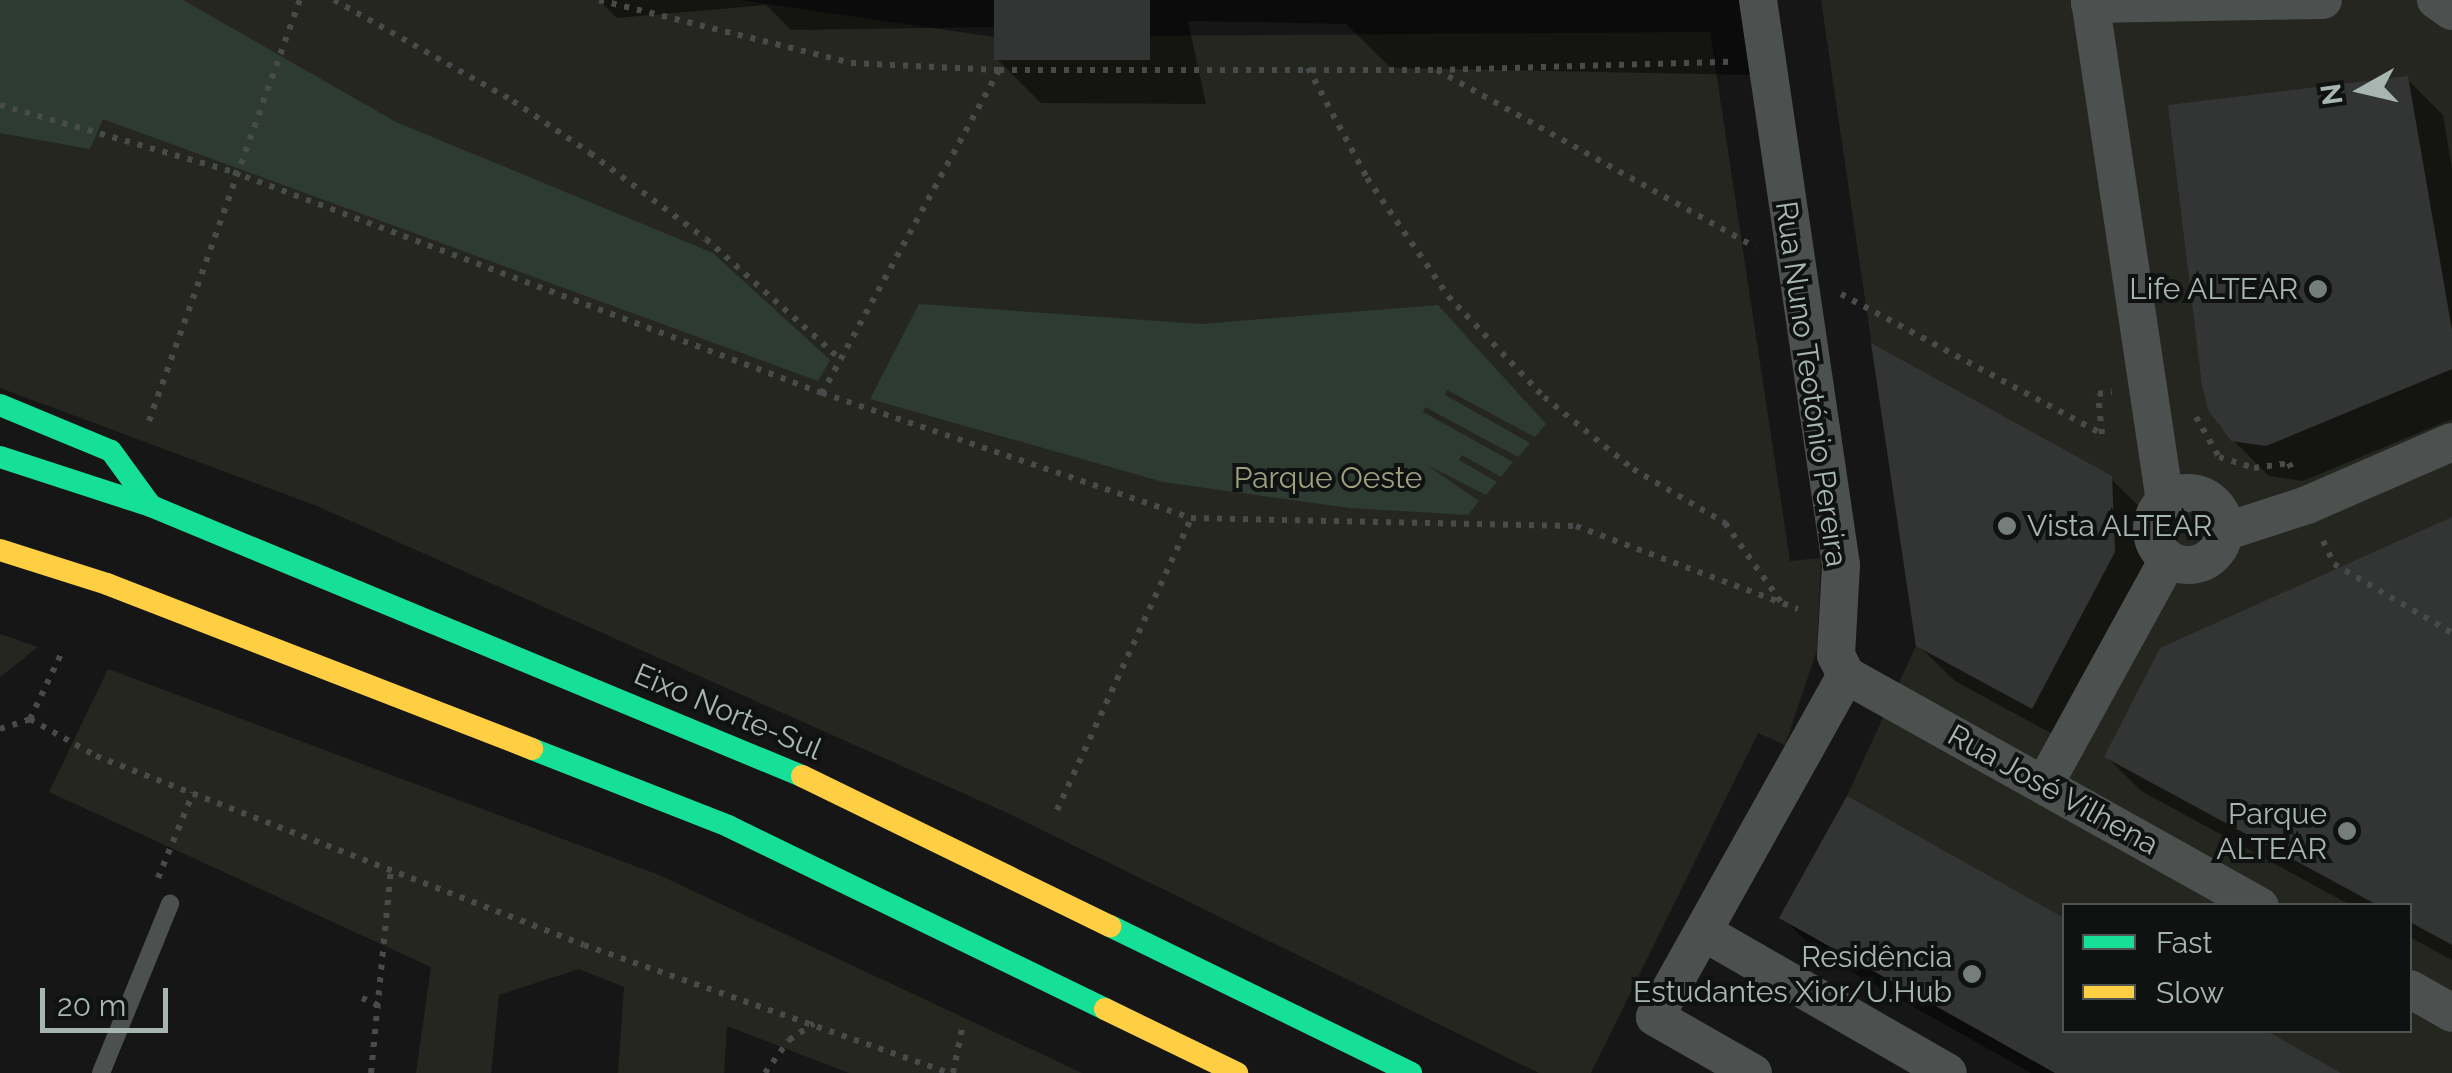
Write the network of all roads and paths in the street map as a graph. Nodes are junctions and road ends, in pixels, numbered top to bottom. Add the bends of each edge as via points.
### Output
1 (300, 0) edge
2 (334, 0) edge
3 (599, 0) edge
4 (1758, 0) edge
5 (2323, 0) edge
6 (2436, 0) edge
7 (2090, 2) edge
8 (2452, 11) edge
9 (1766, 60) junction
10 (1308, 68) junction
11 (1000, 70) junction
12 (1437, 70) junction
13 (0, 105) edge
14 (233, 172) junction
15 (1794, 268) junction
16 (840, 359) junction
17 (2144, 389) junction
18 (822, 393) junction
19 (2194, 401) dead end
20 (0, 405) edge
21 (148, 422) dead end
22 (2452, 442) edge
23 (0, 457) edge
24 (2165, 501) junction
25 (2307, 505) junction
26 (152, 506) junction
27 (1191, 518) junction
28 (2224, 532) junction
29 (0, 550) edge
30 (2168, 559) junction
31 (0, 576) edge
32 (160, 606) junction
33 (1784, 606) junction
34 (1838, 617) junction
35 (2452, 633) edge
36 (61, 654) dead end
37 (1846, 676) junction
38 (30, 719) junction
39 (0, 729) edge
40 (2044, 785) junction
41 (1057, 810) dead end
42 (391, 870) junction
43 (2255, 903) edge
44 (170, 904) dead end
45 (1705, 933) junction
46 (2412, 990) edge
47 (362, 998) dead end
48 (378, 1005) junction
49 (2452, 1013) edge
50 (815, 1022) junction
51 (962, 1024) dead end
52 (100, 1073) edge
53 (371, 1073) edge
54 (765, 1073) edge
55 (952, 1073) edge
56 (1237, 1073) edge
57 (1411, 1073) edge
58 (1754, 1073) edge
59 (1948, 1073) edge

1 - 14 path
2 - 16 path via 590,153 706,239
3 - 11 path via 851,63
4 - 9 street, Rua Nuno Teotónio Pereira
5 - 7 street
6 - 8 street
7 - 17 street
9 - 12 path
9 - 15 street, Rua Nuno Teotónio Pereira
10 - 11 path
10 - 12 path
10 - 33 path via 1367,178 1448,296 1544,397 1633,469 1725,523
11 - 16 path
12 - 15 path
13 - 14 path
14 - 18 path
14 - 21 path
15 - 17 path via 2102,434 2098,394
15 - 34 street, Rua Nuno Teotónio Pereira via 1841,565
16 - 18 path
17 - 24 street
18 - 27 path
19 - 25 path via 2202,434 2219,457 2254,468 2289,462
20 - 26 highway via 111,451
22 - 25 street
23 - 26 highway, Eixo Norte-Sul
24 - 28 street via 2187,493 2210,500
24 - 30 street via 2152,531
25 - 28 street
25 - 35 path via 2334,564
26 - 57 highway, Eixo Norte-Sul via 786,768
27 - 33 path via 1576,526
27 - 41 path
28 - 30 street via 2204,561
29 - 32 highway
30 - 40 street
31 - 32 highway
32 - 56 highway via 728,826
33 - 34 path
34 - 37 street, Rua Nuno Teotónio Pereira via 1836,655
36 - 38 path
37 - 40 street, Rua José Vilhena
37 - 45 street
38 - 39 path
38 - 42 path via 96,756
40 - 43 street, Rua José Vilhena
42 - 48 path
42 - 50 path via 584,945
44 - 52 lane
45 - 58 street via 1656,1017
45 - 59 street
46 - 49 street
47 - 48 path
48 - 53 path
50 - 54 path via 789,1040
50 - 55 path
51 - 55 path

